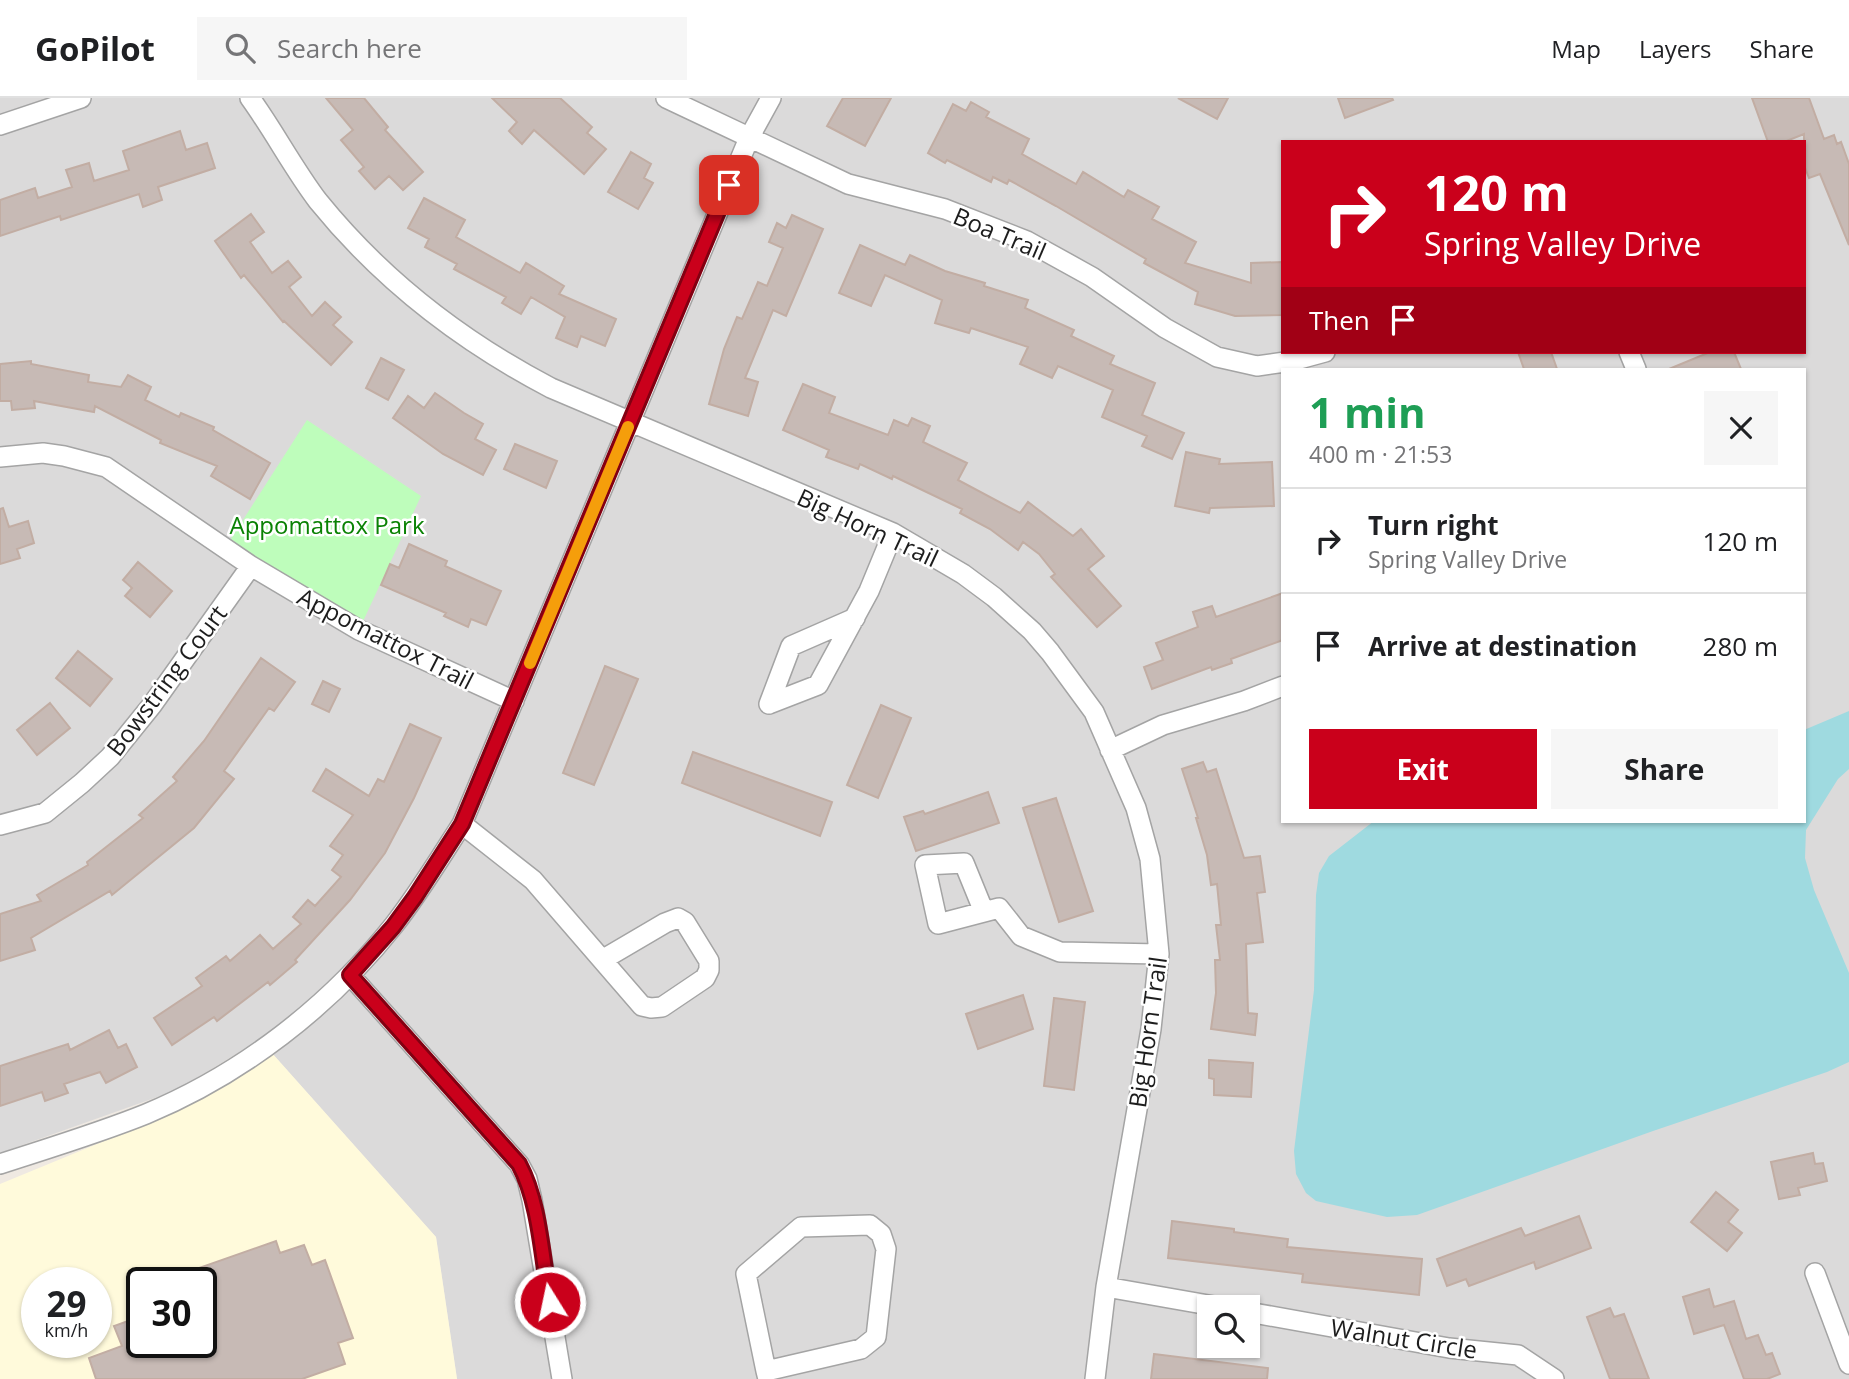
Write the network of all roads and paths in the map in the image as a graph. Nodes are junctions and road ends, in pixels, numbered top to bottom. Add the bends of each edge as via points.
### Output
1 (81, 98) edge
2 (250, 98) edge
3 (666, 98) edge
4 (771, 98) edge
5 (0, 125) edge
6 (748, 138) junction
7 (1318, 354) edge
8 (630, 422) junction
9 (0, 457) edge
10 (893, 533) junction
11 (251, 566) junction
12 (855, 618) junction
13 (1281, 687) edge
14 (514, 701) junction
15 (1110, 750) junction
16 (462, 824) junction
17 (0, 825) edge
18 (984, 912) dead end
19 (1159, 954) junction
20 (602, 961) junction
21 (350, 975) junction
22 (0, 1164) edge
23 (1815, 1273) dead end
24 (1106, 1287) junction
25 (1197, 1303) edge
26 (1260, 1314) edge
27 (1849, 1364) edge
28 (767, 1375) edge
29 (562, 1379) edge
30 (1096, 1379) edge
31 (1554, 1379) edge

1 - 5 street
2 - 8 street, Big Horn Trail via 318,200 370,260 413,299 521,372
3 - 6 street, Boa Trail
4 - 6 street
6 - 7 street, Boa Trail via 848,184 945,209 1027,241 1217,357 1257,366
6 - 8 street
8 - 10 street, Big Horn Trail
8 - 14 street
9 - 11 street, Appomattox Trail via 43,453 106,467
10 - 12 street
10 - 15 street, Big Horn Trail via 963,574 1032,631 1081,692
11 - 14 street, Appomattox Trail via 359,630
11 - 17 street, Bowstring Court via 110,757 45,813
12 - 12 street via 791,646 769,704 818,685
13 - 15 street via 1163,724
14 - 16 street
15 - 19 street, Big Horn Trail via 1136,808 1150,859
16 - 20 street via 533,880
16 - 21 street via 393,927
18 - 19 street via 999,908 1021,936 1060,952
19 - 24 street, Big Horn Trail via 1152,1030
20 - 20 street via 642,1006 651,1009 670,1003 705,978 709,970 709,961 678,918
21 - 22 street via 307,1015 208,1084 148,1113
21 - 29 street via 521,1168 532,1200
23 - 27 street
24 - 25 street
24 - 30 street, Big Horn Trail
26 - 31 street, Walnut Circle via 1449,1348 1518,1355
28 - 28 street via 861,1349 876,1337 886,1249 881,1234 870,1225 801,1227 746,1274

